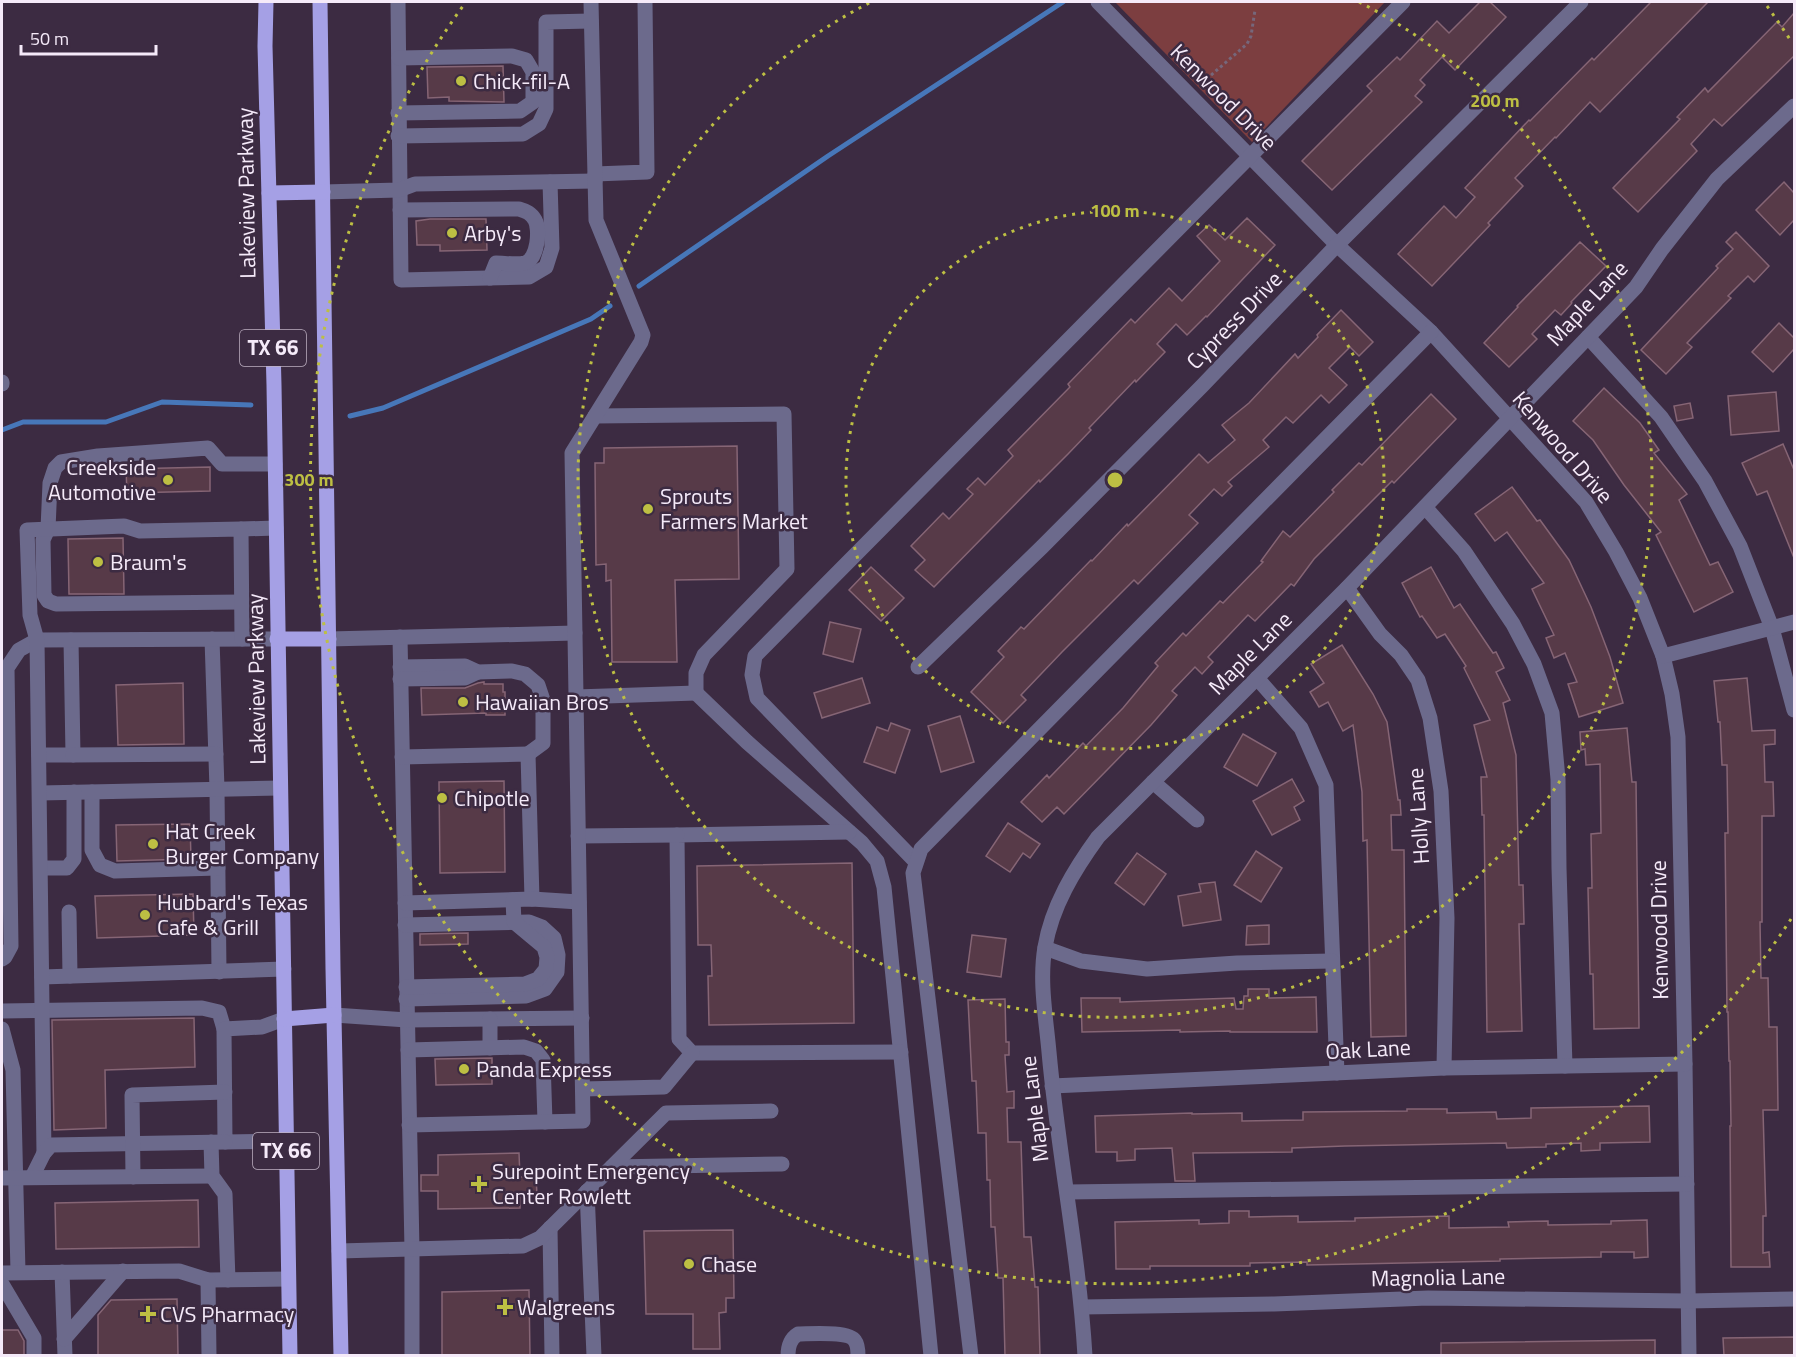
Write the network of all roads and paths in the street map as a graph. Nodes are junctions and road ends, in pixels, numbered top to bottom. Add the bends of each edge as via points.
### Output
1 (266, 2) edge
2 (320, 2) edge
3 (398, 2) edge
4 (591, 2) edge
5 (645, 2) edge
6 (1098, 2) edge
7 (1403, 2) edge
8 (1581, 2) edge
9 (1256, 10) dead end
10 (591, 21) junction
11 (399, 58) junction
12 (1202, 83) dead end
13 (1794, 106) edge
14 (398, 124) junction
15 (1250, 155) junction
16 (595, 177) junction
17 (550, 182) junction
18 (399, 190) junction
19 (323, 192) junction
20 (269, 193) junction
21 (400, 210) junction
22 (1337, 245) junction
23 (490, 278) junction
24 (1431, 332) junction
25 (1588, 337) junction
26 (595, 416) junction
27 (1509, 419) junction
28 (275, 464) junction
29 (1425, 507) junction
30 (276, 528) junction
31 (48, 529) junction
32 (241, 529) junction
33 (1347, 588) junction
34 (241, 602) junction
35 (1794, 622) edge
36 (1772, 628) junction
37 (575, 633) junction
38 (400, 638) junction
39 (213, 639) junction
40 (242, 639) junction
41 (278, 639) junction
42 (329, 639) junction
43 (37, 640) junction
44 (71, 640) junction
45 (1663, 656) junction
46 (918, 667) dead end
47 (4, 672) edge
48 (400, 673) junction
49 (1257, 678) junction
50 (696, 693) junction
51 (576, 697) junction
52 (1794, 710) edge
53 (73, 754) junction
54 (216, 754) junction
55 (528, 754) junction
56 (39, 755) junction
57 (402, 757) junction
58 (1153, 782) junction
59 (280, 788) junction
60 (217, 789) junction
61 (74, 792) junction
62 (92, 792) junction
63 (40, 793) junction
64 (1197, 820) dead end
65 (849, 832) junction
66 (677, 835) junction
67 (578, 836) junction
68 (916, 862) junction
69 (41, 868) junction
70 (218, 868) junction
71 (532, 899) junction
72 (513, 900) junction
73 (579, 902) junction
74 (405, 903) junction
75 (69, 912) dead end
76 (514, 922) junction
77 (405, 925) junction
78 (1045, 948) junction
79 (2, 959) edge
80 (1332, 961) junction
81 (284, 969) junction
82 (219, 972) junction
83 (70, 976) junction
84 (42, 977) junction
85 (406, 993) junction
86 (42, 1010) junction
87 (2, 1011) edge
88 (334, 1015) junction
89 (284, 1018) junction
90 (582, 1018) junction
91 (490, 1019) junction
92 (407, 1020) junction
93 (2, 1029) edge
94 (224, 1029) junction
95 (490, 1048) junction
96 (408, 1050) junction
97 (901, 1052) junction
98 (692, 1053) junction
99 (1685, 1064) junction
100 (1565, 1066) junction
101 (1444, 1068) junction
102 (1337, 1073) junction
103 (1052, 1086) junction
104 (583, 1089) junction
105 (225, 1092) junction
106 (771, 1111) dead end
107 (544, 1122) junction
108 (409, 1125) junction
109 (286, 1141) junction
110 (218, 1142) junction
111 (133, 1144) junction
112 (44, 1153) junction
113 (782, 1164) dead end
114 (612, 1167) junction
115 (212, 1176) junction
116 (133, 1177) junction
117 (8, 1178) edge
118 (32, 1178) junction
119 (1687, 1184) junction
120 (587, 1191) junction
121 (1067, 1192) junction
122 (550, 1227) junction
123 (412, 1250) junction
124 (339, 1251) junction
125 (123, 1271) junction
126 (18, 1272) junction
127 (62, 1272) junction
128 (2, 1273) edge
129 (288, 1279) junction
130 (208, 1280) junction
131 (228, 1280) junction
132 (2, 1284) edge
133 (1794, 1299) edge
134 (1688, 1301) junction
135 (1082, 1307) junction
136 (64, 1339) junction
137 (34, 1356) edge
138 (65, 1356) edge
139 (209, 1356) edge
140 (290, 1356) edge
141 (341, 1356) edge
142 (412, 1356) edge
143 (552, 1356) edge
144 (594, 1356) edge
145 (788, 1356) edge
146 (858, 1356) edge
147 (931, 1356) edge
148 (971, 1356) edge
149 (1085, 1356) edge
150 (1689, 1356) edge

1 - 20 main road, Lakeview Parkway / TX 66
2 - 19 main road, TX 66
3 - 11 street
4 - 10 street
5 - 16 street via 647,172
6 - 15 street, Kenwood Drive
7 - 15 street
8 - 22 street, Cypress Drive
9 - 12 path via 1247,44
10 - 14 street via 546,22 546,109 539,124 523,134
10 - 16 street
11 - 14 street
11 - 14 street via 512,56 526,60 533,72 533,102 520,111
13 - 25 street, Maple Lane via 1717,179 1636,287
14 - 18 street
15 - 22 street, Kenwood Drive
15 - 68 street via 755,656 752,675 757,698
16 - 17 street
16 - 26 street via 596,220 642,335
17 - 18 street via 415,184
17 - 23 street via 552,248 546,267 529,277
18 - 19 street
18 - 21 street
19 - 20 main road
19 - 42 main road, TX 66
20 - 28 main road, Lakeview Parkway / TX 66
21 - 23 street via 401,279
21 - 23 street via 519,208 529,212 536,221 533,256 525,263 496,263
22 - 24 street, Kenwood Drive
22 - 46 street, Cypress Drive via 1202,386
24 - 27 street, Kenwood Drive
24 - 68 street via 921,849
25 - 27 street, Maple Lane
25 - 36 street via 1661,417 1705,481 1740,546
26 - 37 street via 572,453
26 - 50 street via 784,414 787,569 704,655 696,674
27 - 29 street, Maple Lane
27 - 45 street, Kenwood Drive via 1586,502 1640,598
28 - 30 main road, Lakeview Parkway / TX 66
28 - 31 street via 222,464 208,448 61,462 50,483
29 - 33 street, Maple Lane
29 - 100 street via 1464,551 1514,624 1552,713 1558,779
30 - 32 street
30 - 41 main road, Lakeview Parkway / TX 66
31 - 32 street
31 - 34 street via 43,540 44,595 48,601
31 - 43 street via 27,530 30,615
32 - 34 street
33 - 49 street, Maple Lane
33 - 101 street, Holly Lane via 1418,680 1430,718 1441,791 1446,895
34 - 40 street
35 - 36 street
36 - 45 street
36 - 52 street
37 - 38 street
37 - 51 street
38 - 42 street
38 - 48 street
39 - 40 street
39 - 44 street
39 - 54 street
40 - 41 street
41 - 42 main road
41 - 59 main road, Lakeview Parkway / TX 66
42 - 88 main road, TX 66
43 - 44 street
43 - 47 street via 19,650
43 - 56 street
44 - 53 street
45 - 99 street, Kenwood Drive via 1678,737
47 - 79 street via 11,946
48 - 55 street via 465,666 478,672 525,674 538,685 543,700 543,742
48 - 57 street
49 - 58 street, Maple Lane
49 - 80 street via 1301,728 1326,785
50 - 51 street
50 - 65 street
51 - 67 street
53 - 54 street
53 - 56 street
54 - 60 street
55 - 57 street
55 - 71 street
56 - 63 street
57 - 74 street
58 - 64 street
58 - 78 street, Maple Lane via 1083,857 1053,913
59 - 60 street
59 - 81 main road, Lakeview Parkway / TX 66
60 - 62 street
60 - 70 street
61 - 62 street
61 - 63 street
61 - 69 street via 75,859 67,868
62 - 70 street via 92,850 100,865 115,871
63 - 69 street
65 - 66 street
65 - 97 street via 877,861 884,887
66 - 67 street
66 - 98 street via 679,1039
67 - 73 street
68 - 148 street via 913,873
69 - 84 street
70 - 82 street
71 - 72 street
71 - 73 street
72 - 74 street
72 - 76 street
73 - 90 street
74 - 77 street
75 - 83 street
76 - 77 street
76 - 85 street via 542,927 554,938 556,972 546,989 526,996
77 - 85 street
78 - 80 street via 1081,961 1147,969
78 - 103 street, Maple Lane via 1043,984
80 - 102 street
81 - 82 street
81 - 89 main road, Lakeview Parkway / TX 66
82 - 83 street
83 - 84 street
84 - 86 street
85 - 92 street
86 - 87 street
86 - 94 street via 202,1008 219,1012
86 - 112 street
88 - 89 main road
88 - 92 street
88 - 124 main road, TX 66
89 - 94 street via 262,1027
89 - 109 main road, Lakeview Parkway / TX 66
90 - 91 street
90 - 104 street
91 - 92 street
91 - 95 street
92 - 96 street
93 - 117 street via 13,1071
94 - 105 street
95 - 96 street
95 - 107 street via 524,1047 536,1051 543,1060
96 - 108 street
97 - 98 street
97 - 147 street
98 - 104 street via 664,1087
99 - 100 street, Oak Lane
99 - 119 street, Kenwood Drive
100 - 101 street, Oak Lane
101 - 102 street, Oak Lane
102 - 103 street, Oak Lane
103 - 121 street, Maple Lane
104 - 107 street via 583,1121
105 - 110 street
105 - 111 street via 132,1095
106 - 114 street via 666,1113
107 - 108 street
108 - 123 street
109 - 110 street
109 - 129 main road, Lakeview Parkway / TX 66
110 - 111 street
110 - 115 street
111 - 112 street via 51,1145
111 - 116 street
112 - 118 street
113 - 114 street
114 - 120 street
115 - 116 street
115 - 131 street via 225,1194
116 - 118 street
117 - 118 street
117 - 126 street
119 - 121 street
119 - 134 street, Kenwood Drive
120 - 122 street
120 - 144 street
121 - 135 street, Maple Lane
122 - 123 street via 540,1238 523,1246
122 - 143 street
123 - 124 street
123 - 142 street
124 - 141 main road, TX 66
125 - 127 street
125 - 130 street via 178,1271
125 - 136 street
126 - 127 street
126 - 128 street
127 - 136 street
129 - 131 street
129 - 140 main road, Lakeview Parkway / TX 66
130 - 131 street
130 - 139 street
132 - 137 street via 34,1338
133 - 134 street, Magnolia Lane
134 - 135 street, Magnolia Lane via 1428,1298
134 - 150 street, Kenwood Drive
135 - 149 street, Maple Lane
136 - 138 street
145 - 146 street via 792,1338 798,1334 846,1335 854,1339

